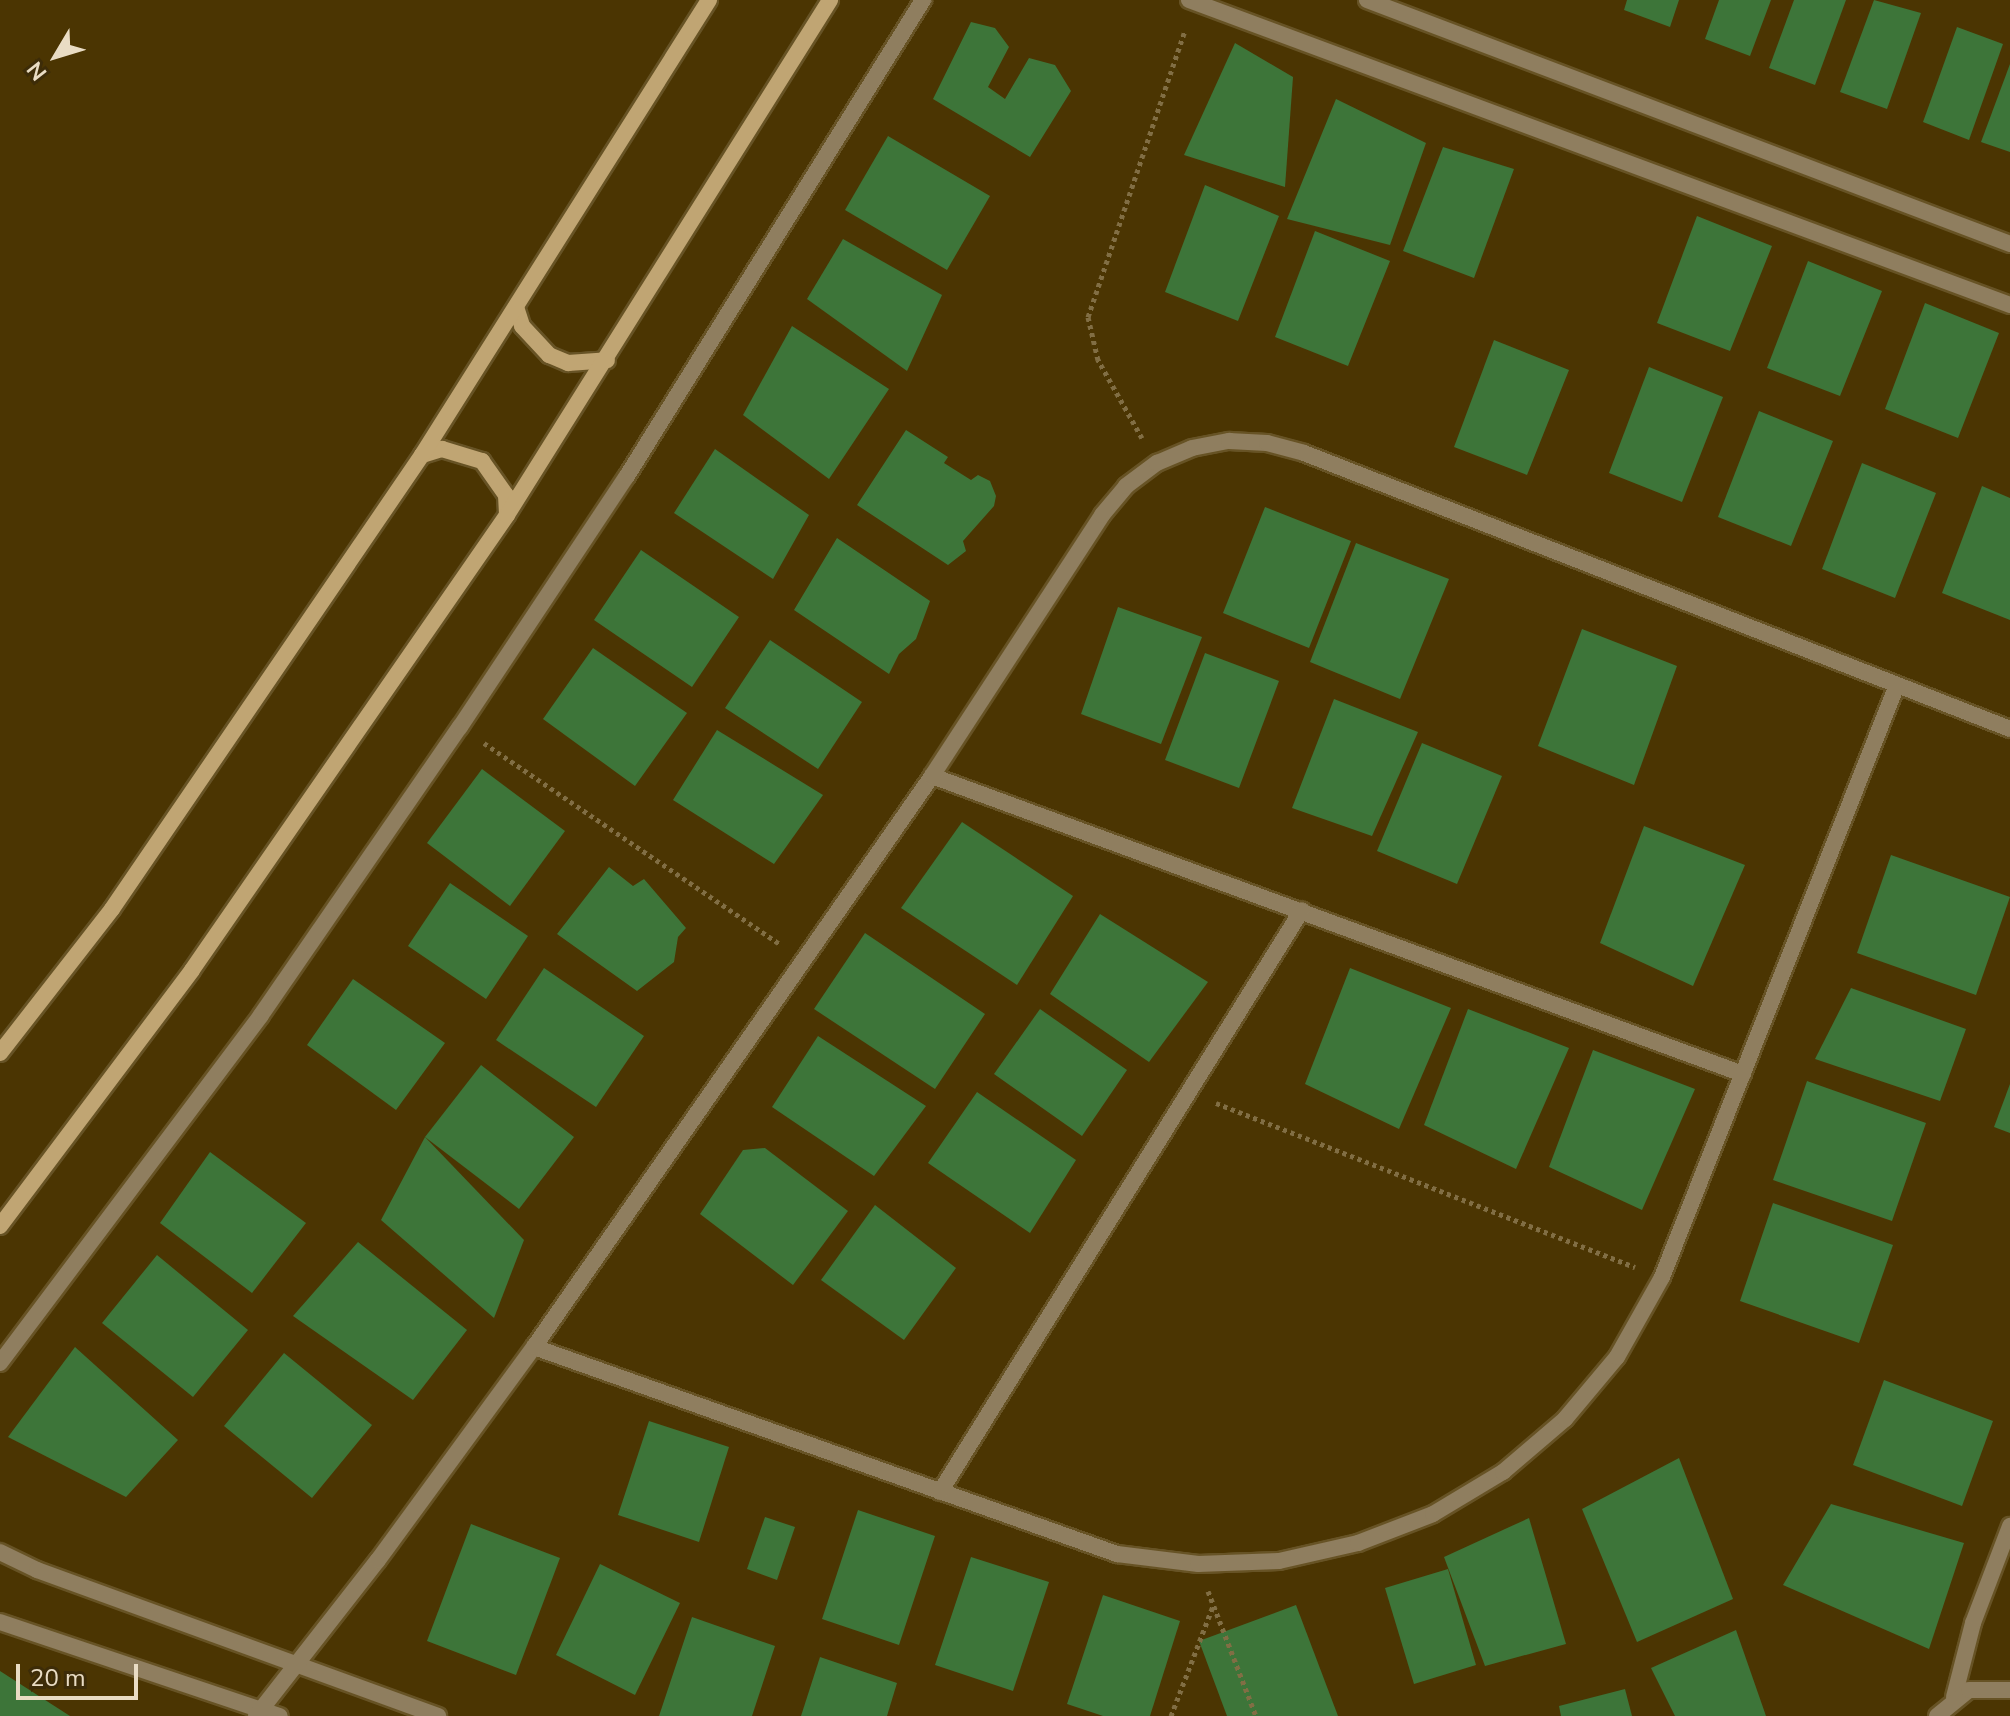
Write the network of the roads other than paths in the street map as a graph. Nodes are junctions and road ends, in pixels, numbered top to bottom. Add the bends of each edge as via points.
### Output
1 (709, 0) edge
2 (830, 0) edge
3 (923, 0) edge
4 (1367, 0) edge
5 (1192, 1) edge
6 (2010, 244) edge
7 (2010, 305) edge
8 (516, 307) junction
9 (607, 360) junction
10 (422, 455) junction
11 (507, 515) junction
12 (1897, 685) junction
13 (2010, 729) edge
14 (932, 776) junction
15 (1302, 910) junction
16 (0, 1053) edge
17 (1743, 1074) junction
18 (0, 1226) edge
19 (534, 1347) junction
20 (0, 1363) edge
21 (940, 1492) junction
22 (2010, 1526) edge
23 (0, 1552) edge
24 (0, 1622) edge
25 (297, 1665) junction
26 (2010, 1690) edge
27 (1954, 1697) junction
28 (258, 1713) edge
29 (280, 1716) edge
30 (438, 1716) edge
31 (1937, 1716) edge

1 - 8 main road
2 - 9 main road
3 - 20 street via 627,476 460,727 261,1015
4 - 6 street
5 - 7 street
8 - 9 main road via 522,326 549,355 568,363
8 - 10 main road
9 - 11 main road
10 - 11 main road via 442,449 482,461 496,475
10 - 16 main road via 112,909
11 - 18 main road via 192,970
12 - 13 street
12 - 14 street via 1304,453 1267,443 1229,441 1192,448 1157,463 1126,486
12 - 17 street
14 - 15 street
14 - 19 street
15 - 17 street
15 - 21 street
17 - 21 street via 1662,1277 1617,1357 1565,1419 1503,1472 1433,1514 1358,1543 1279,1561 1198,1564 1117,1554
19 - 21 street
19 - 25 street
22 - 27 street via 1973,1623
23 - 25 street
24 - 28 street
25 - 28 street
25 - 30 street
26 - 27 street via 1986,1686
27 - 31 street
28 - 29 street

